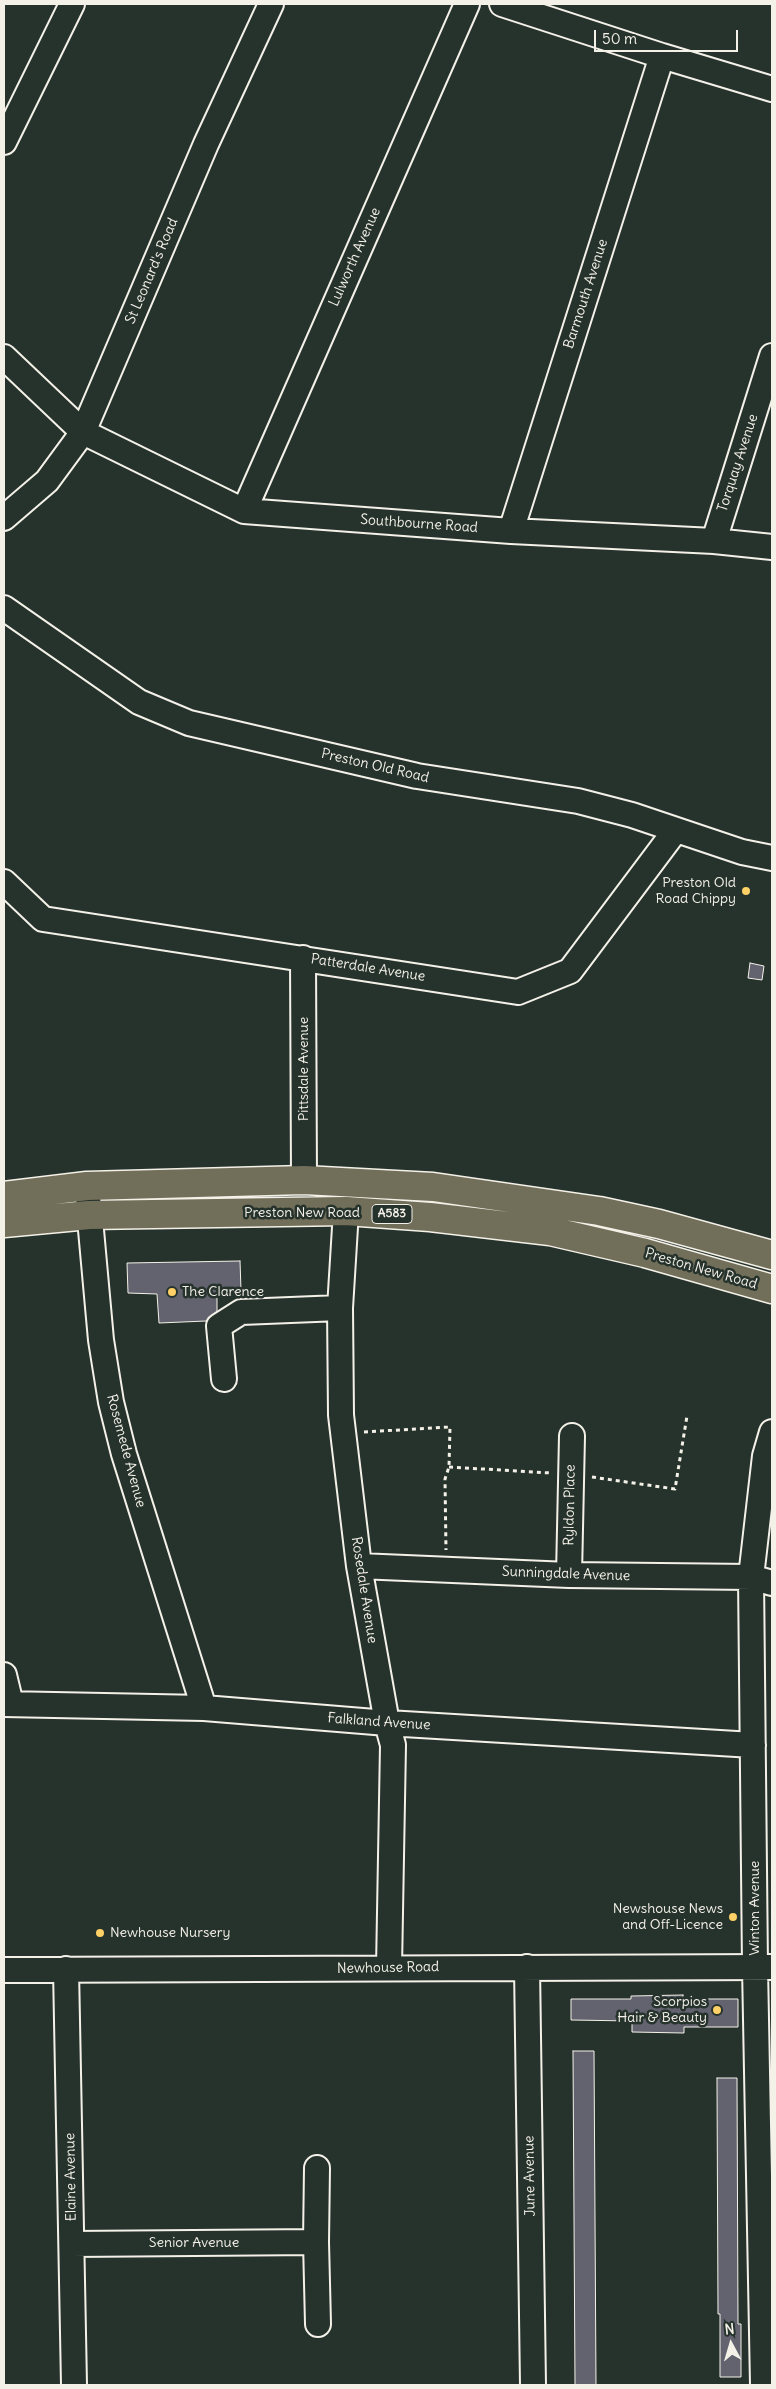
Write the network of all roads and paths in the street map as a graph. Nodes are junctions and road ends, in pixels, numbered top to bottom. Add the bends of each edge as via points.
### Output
1 (72, 4) edge
2 (271, 4) edge
3 (467, 4) edge
4 (502, 4) edge
5 (662, 56) junction
6 (772, 89) edge
7 (4, 142) edge
8 (772, 356) edge
9 (4, 357) edge
10 (83, 432) junction
11 (244, 511) junction
12 (4, 518) edge
13 (511, 531) junction
14 (714, 541) junction
15 (772, 547) edge
16 (4, 608) edge
17 (675, 831) junction
18 (772, 858) edge
19 (4, 882) edge
20 (303, 958) junction
21 (304, 1180) junction
22 (87, 1186) junction
23 (4, 1196) edge
24 (346, 1211) junction
25 (89, 1215) junction
26 (4, 1223) edge
27 (772, 1255) edge
28 (772, 1289) edge
29 (340, 1308) junction
30 (224, 1378) dead end
31 (343, 1432) junction
32 (772, 1432) edge
33 (572, 1436) dead end
34 (359, 1566) junction
35 (446, 1570) junction
36 (569, 1575) junction
37 (762, 1580) edge
38 (4, 1675) edge
39 (8, 1704) edge
40 (204, 1708) junction
41 (386, 1723) junction
42 (753, 1745) junction
43 (527, 1967) junction
44 (764, 1967) edge
45 (389, 1968) junction
46 (66, 1969) junction
47 (4, 1970) edge
48 (317, 2168) dead end
49 (316, 2242) junction
50 (72, 2244) junction
51 (318, 2324) dead end
52 (74, 2385) edge
53 (533, 2385) edge
54 (763, 2385) edge

1 - 7 street
2 - 10 street, St Leonard's Road via 206,144
3 - 11 street, Lulworth Avenue
4 - 5 street
5 - 6 street
5 - 13 street, Barmouth Avenue
8 - 14 street, Torquay Avenue
9 - 10 street, Southbourne Road
10 - 11 street, Southbourne Road
10 - 12 street, St Leonard's Road via 47,480
11 - 13 street, Southbourne Road
13 - 14 street, Southbourne Road
14 - 15 street, Southbourne Road
16 - 17 street, Preston Old Road via 139,702 189,723 417,776 578,801 632,815
17 - 18 street, Preston Old Road
17 - 20 street, Patterdale Avenue via 570,970 518,992
19 - 20 street, Patterdale Avenue via 43,918
20 - 21 street, Pittsdale Avenue
21 - 22 highway, A583
21 - 27 highway, A583 via 433,1188 600,1211
22 - 23 highway, A583
22 - 25 street, Rosemede Avenue
24 - 25 highway, Preston New Road / A583
24 - 28 highway, Preston New Road / A583 via 550,1231 645,1253
24 - 29 street, Rosedale Avenue
25 - 26 highway, Preston New Road / A583
25 - 40 street, Rosemede Avenue via 101,1340 113,1411
29 - 30 street via 241,1312 220,1326
29 - 31 street, Rosedale Avenue
31 - 34 street, Rosedale Avenue
31 - 35 path via 450,1428 449,1467 445,1479
32 - 37 street, Winton Avenue via 765,1456
33 - 36 street, Ryldon Place
34 - 35 street, Sunningdale Avenue
34 - 41 street, Rosedale Avenue
35 - 36 street, Sunningdale Avenue
36 - 37 street, Sunningdale Avenue
37 - 42 street, Winton Avenue
38 - 39 street
39 - 40 street, Falkland Avenue
40 - 41 street, Falkland Avenue
41 - 42 street, Falkland Avenue
41 - 45 street, Rosedale Avenue via 393,1745
42 - 44 street, Winton Avenue
43 - 44 street, Newhouse Road
43 - 45 street, Newhouse Road
43 - 53 street, June Avenue
44 - 54 street, Winton Avenue
45 - 46 street, Newhouse Road
46 - 47 street, Newhouse Road
46 - 50 street, Elaine Avenue
48 - 49 street
49 - 50 street, Senior Avenue
49 - 51 street
50 - 52 street, Elaine Avenue

